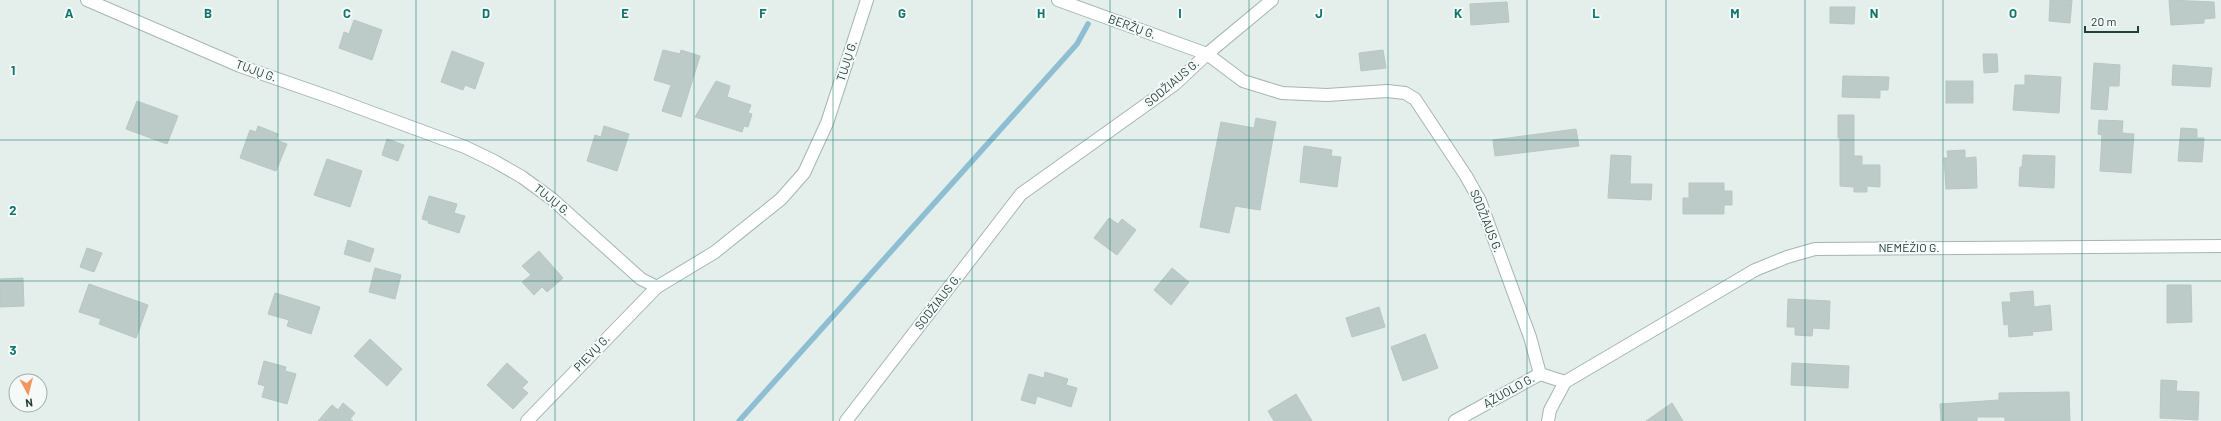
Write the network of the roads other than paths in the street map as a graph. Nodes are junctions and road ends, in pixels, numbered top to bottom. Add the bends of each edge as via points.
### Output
1 (87, 0) edge
2 (867, 0) edge
3 (1058, 0) edge
4 (1272, 0) edge
5 (1207, 54) junction
6 (2221, 246) edge
7 (657, 286) junction
8 (1540, 374) junction
9 (1565, 382) junction
10 (527, 421) edge
11 (846, 421) edge
12 (1455, 421) edge
13 (1548, 421) edge

1 - 7 street, TUJŲ G. via 240,66 465,147 494,161 552,199 641,279
2 - 7 street, TUJŲ G. via 827,123 804,173 780,199 715,252
3 - 5 street, BERŽŲ G.
4 - 5 street
5 - 8 street, SODŽIAUS G. via 1243,81 1282,93 1327,95 1387,91 1405,93 1415,99 1480,201 1530,337
5 - 11 street, SODŽIAUS G. via 1175,84 1134,115 1021,194
6 - 9 street, NEMĖŽIO G. via 1815,249 1755,270
7 - 10 street, PIEVŲ G.
8 - 9 street, ĄŽUOLO G.
8 - 12 street, ĄŽUOLO G.
9 - 13 street via 1550,410

